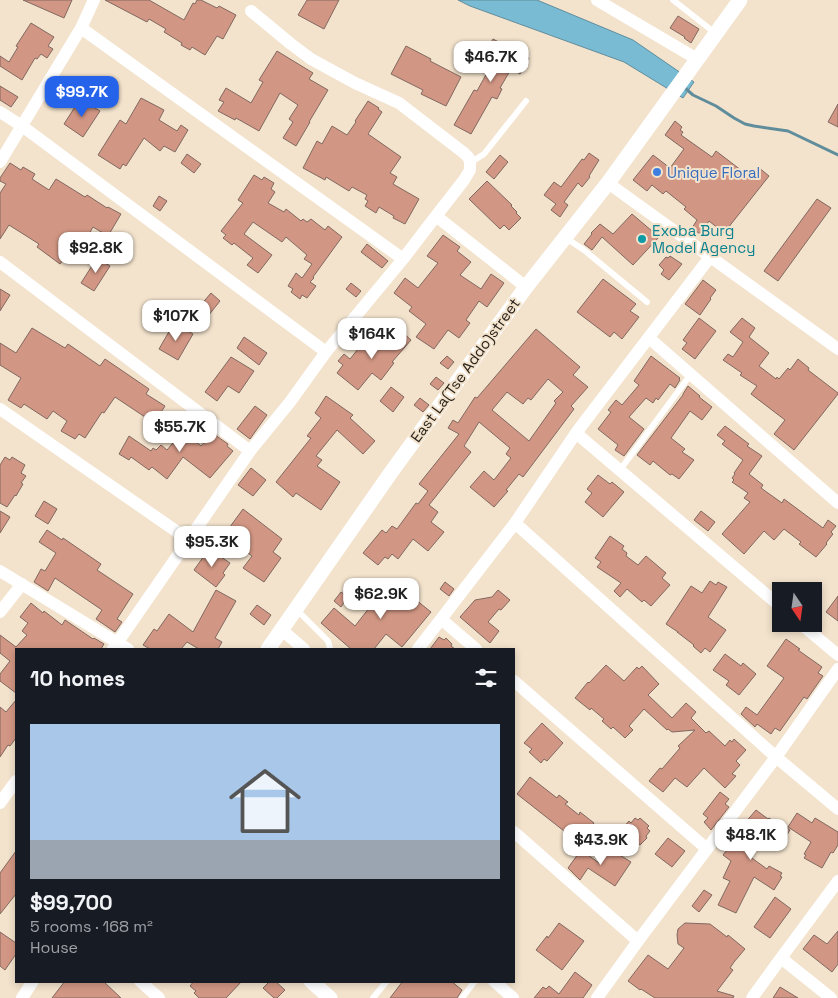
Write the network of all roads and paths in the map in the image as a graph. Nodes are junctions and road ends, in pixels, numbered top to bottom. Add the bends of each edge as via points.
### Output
1 (94, 0) edge
2 (598, 0) edge
3 (673, 0) edge
4 (740, 0) edge
5 (251, 11) dead end
6 (81, 28) junction
7 (715, 33) junction
8 (694, 64) junction
9 (526, 102) dead end
10 (0, 112) edge
11 (22, 126) junction
12 (0, 162) edge
13 (470, 163) junction
14 (608, 183) junction
15 (436, 216) junction
16 (566, 238) junction
17 (710, 257) junction
18 (403, 259) junction
19 (0, 262) edge
20 (526, 287) junction
21 (647, 302) dead end
22 (650, 338) junction
23 (838, 348) edge
24 (326, 352) junction
25 (691, 374) junction
26 (0, 409) edge
27 (576, 433) junction
28 (250, 451) junction
29 (620, 470) junction
30 (838, 503) edge
31 (515, 523) junction
32 (189, 540) junction
33 (0, 571) edge
34 (22, 584) junction
35 (772, 599) edge
36 (296, 609) junction
37 (0, 612) edge
38 (441, 618) junction
39 (282, 630) junction
40 (811, 632) edge
41 (120, 647) edge
42 (269, 648) edge
43 (303, 648) edge
44 (330, 648) edge
45 (419, 648) edge
46 (475, 648) edge
47 (838, 655) edge
48 (838, 669) edge
49 (515, 682) edge
50 (776, 757) junction
51 (15, 782) edge
52 (0, 803) edge
53 (838, 809) edge
54 (515, 833) edge
55 (707, 849) junction
56 (838, 881) edge
57 (638, 940) junction
58 (781, 958) junction
59 (32, 983) edge
60 (142, 983) edge
61 (313, 983) edge
62 (385, 983) edge
63 (473, 983) edge
64 (496, 983) edge
65 (22, 998) edge
66 (159, 998) edge
67 (330, 998) edge
68 (373, 998) edge
69 (462, 998) edge
70 (513, 998) edge
71 (597, 998) edge
72 (752, 998) edge
73 (831, 998) edge

1 - 6 street
2 - 8 street
3 - 7 lane
4 - 7 street, East La(Tse Addo)street
5 - 13 street via 311,59 399,103 464,153
6 - 11 street
6 - 18 street
7 - 8 street, East La(Tse Addo)street
8 - 14 street, East La(Tse Addo)street
9 - 13 lane via 484,154
10 - 11 street
11 - 12 street
11 - 24 street
13 - 15 street via 464,180
14 - 16 street, East La(Tse Addo)street
14 - 17 street
15 - 18 street
15 - 20 street
16 - 20 street, East La(Tse Addo)street
16 - 21 lane
17 - 22 street
17 - 23 street
18 - 24 street
19 - 28 street
20 - 36 street, East La(Tse Addo)street
22 - 25 street
22 - 27 street
24 - 28 street
25 - 29 lane
25 - 30 street
26 - 32 street
27 - 29 street
27 - 31 street
28 - 32 street
29 - 35 street
31 - 38 street
31 - 50 street
32 - 41 street
33 - 34 street
34 - 37 street
34 - 41 street
36 - 39 street, East La(Tse Addo)street
36 - 44 lane via 328,641
38 - 45 street
38 - 46 street
39 - 42 street, East La(Tse Addo)street
39 - 43 street
40 - 47 street
48 - 50 street
49 - 55 street
50 - 53 street
50 - 55 street
51 - 52 street
54 - 57 street
55 - 57 street
56 - 58 street
57 - 71 street
58 - 72 street
58 - 73 street
59 - 65 street
60 - 66 street
61 - 67 street
62 - 68 lane
63 - 69 lane
64 - 70 street

